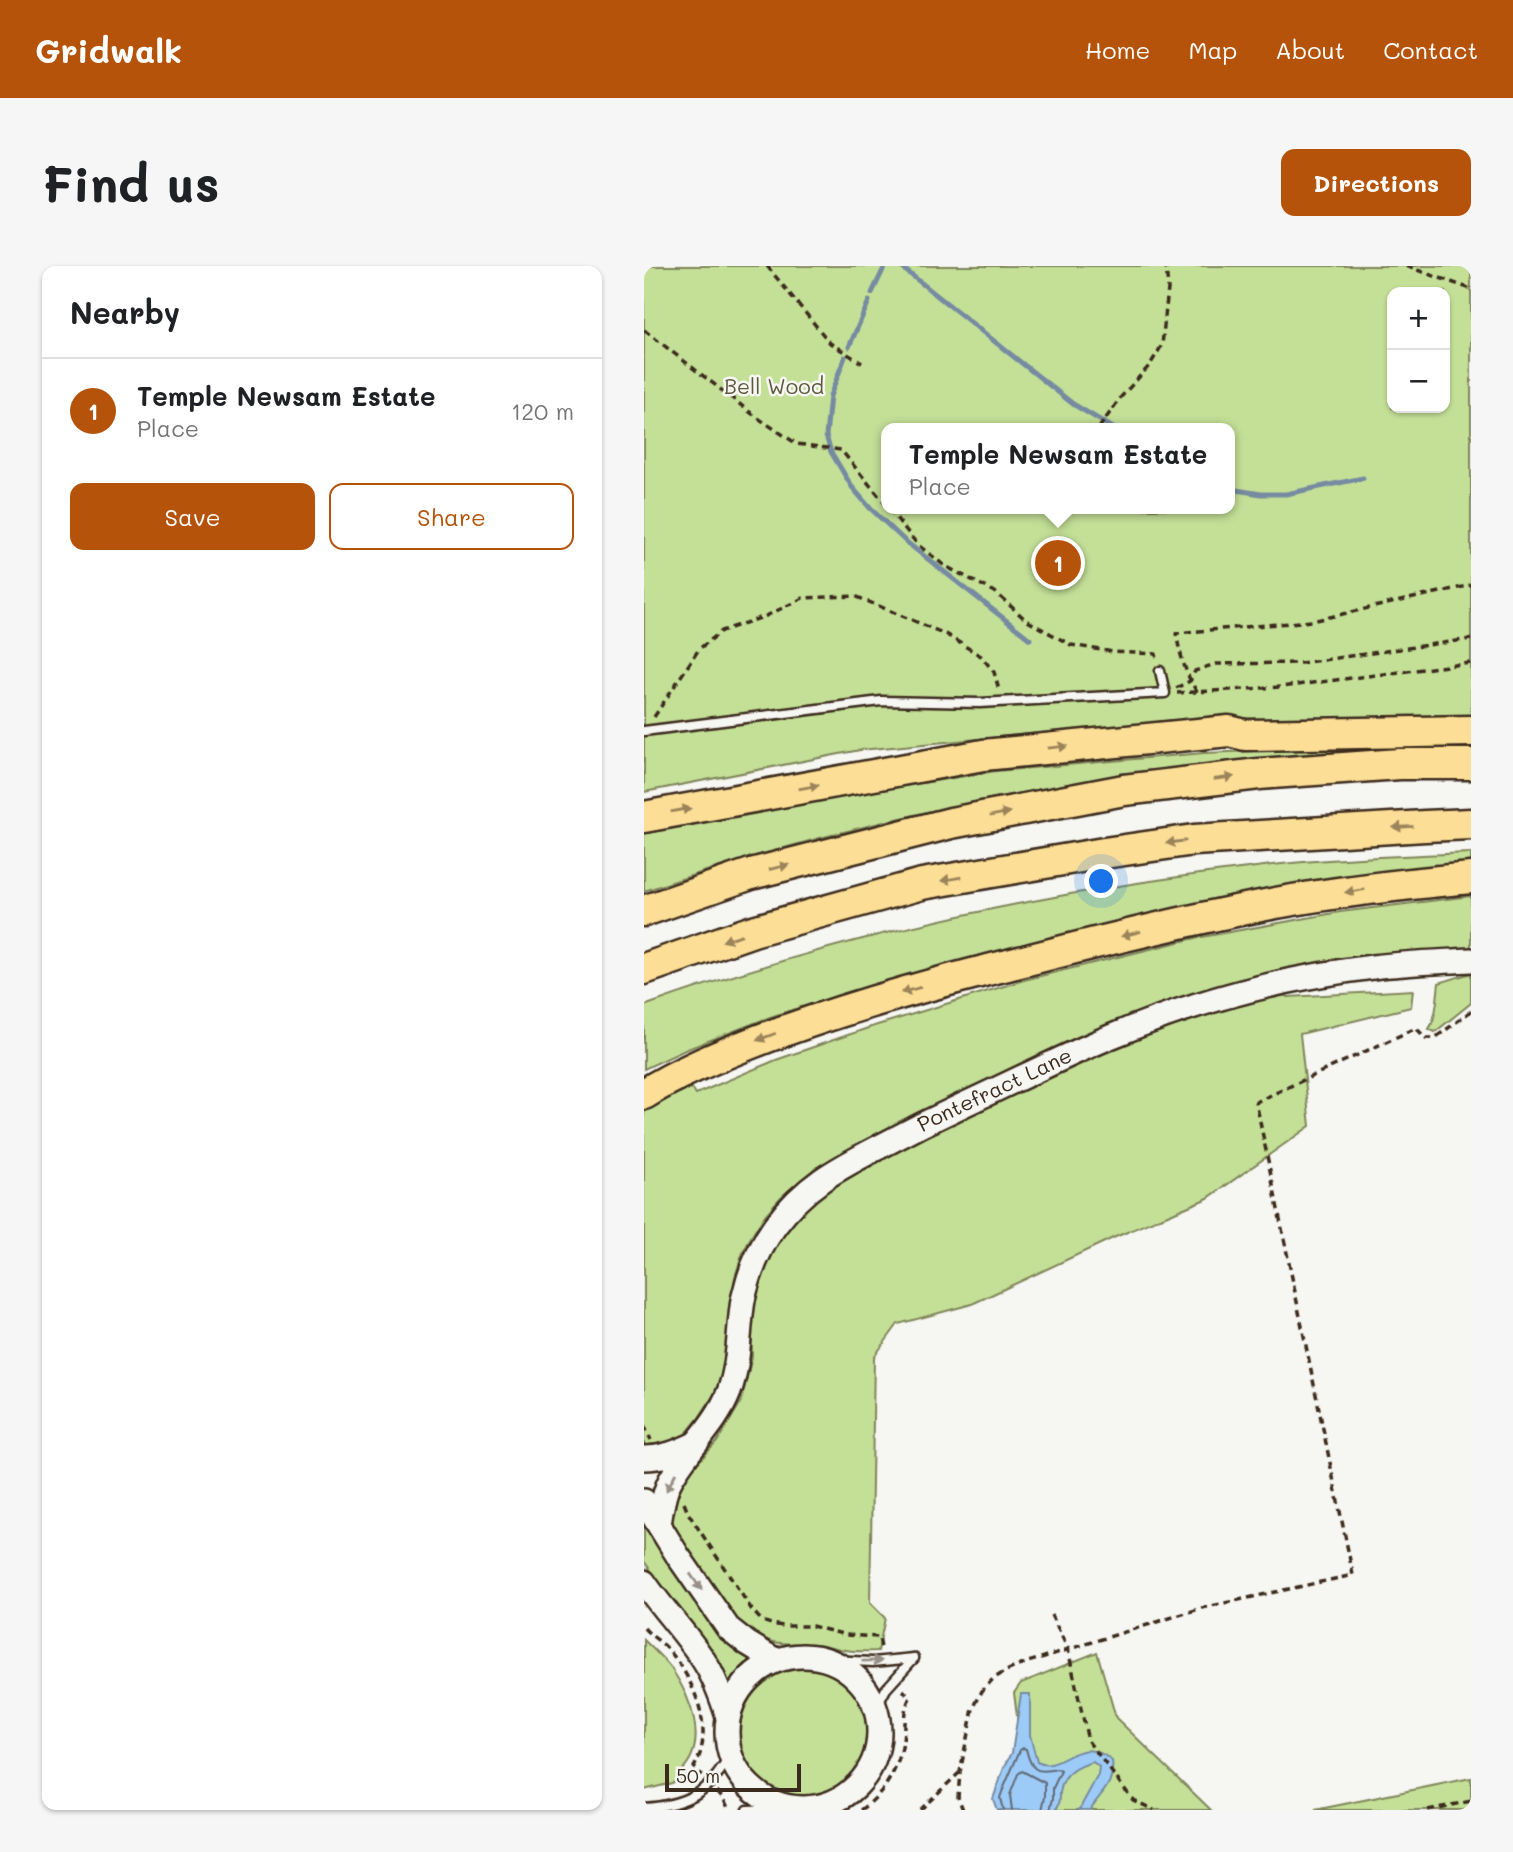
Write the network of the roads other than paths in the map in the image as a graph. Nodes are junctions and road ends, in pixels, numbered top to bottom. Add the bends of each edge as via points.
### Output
1 (1160, 671) road end
2 (1471, 712) edge
3 (645, 731) edge
4 (1228, 731) junction
5 (1471, 731) edge
6 (1471, 764) edge
7 (644, 817) edge
8 (1471, 824) edge
9 (1471, 878) edge
10 (644, 911) edge
11 (1471, 960) edge
12 (644, 969) edge
13 (644, 1094) edge
14 (695, 1444) junction
15 (648, 1451) edge
16 (644, 1501) edge
17 (659, 1525) junction
18 (644, 1582) edge
19 (775, 1660) junction
20 (830, 1660) junction
21 (876, 1708) junction
22 (727, 1717) junction
23 (730, 1755) junction
24 (644, 1808) edge
25 (796, 1808) edge
26 (747, 1810) edge

1 - 3 lane via 1165,693 980,703 881,701
2 - 4 highway via 1253,719
4 - 5 highway via 1245,735
7 -> 4 highway via 983,755
10 -> 6 highway via 751,874 951,823 1124,790 1259,774
8 -> 12 highway via 1194,840 935,882 753,931
9 -> 13 highway via 1278,903 937,983 790,1028 710,1059
11 - 14 street, Pontefract Lane via 1311,976 1180,1011 1072,1054 831,1172 789,1209 761,1246 743,1302 730,1390
14 - 15 street via 655,1458
14 -> 17 street, Pontefract Lane via 670,1482
16 - 17 street
17 -> 19 street via 729,1628
18 - 22 street via 706,1663
19 - 20 street via 793,1656
19 - 22 street via 753,1674 737,1693
20 - 21 street via 850,1671
20 -> 21 lane via 914,1658 886,1689
21 - 25 street via 880,1733 876,1758 863,1780 844,1797 821,1807
22 - 23 street
23 - 24 lane via 701,1793 683,1802
23 - 25 street via 755,1792
25 - 26 lane

